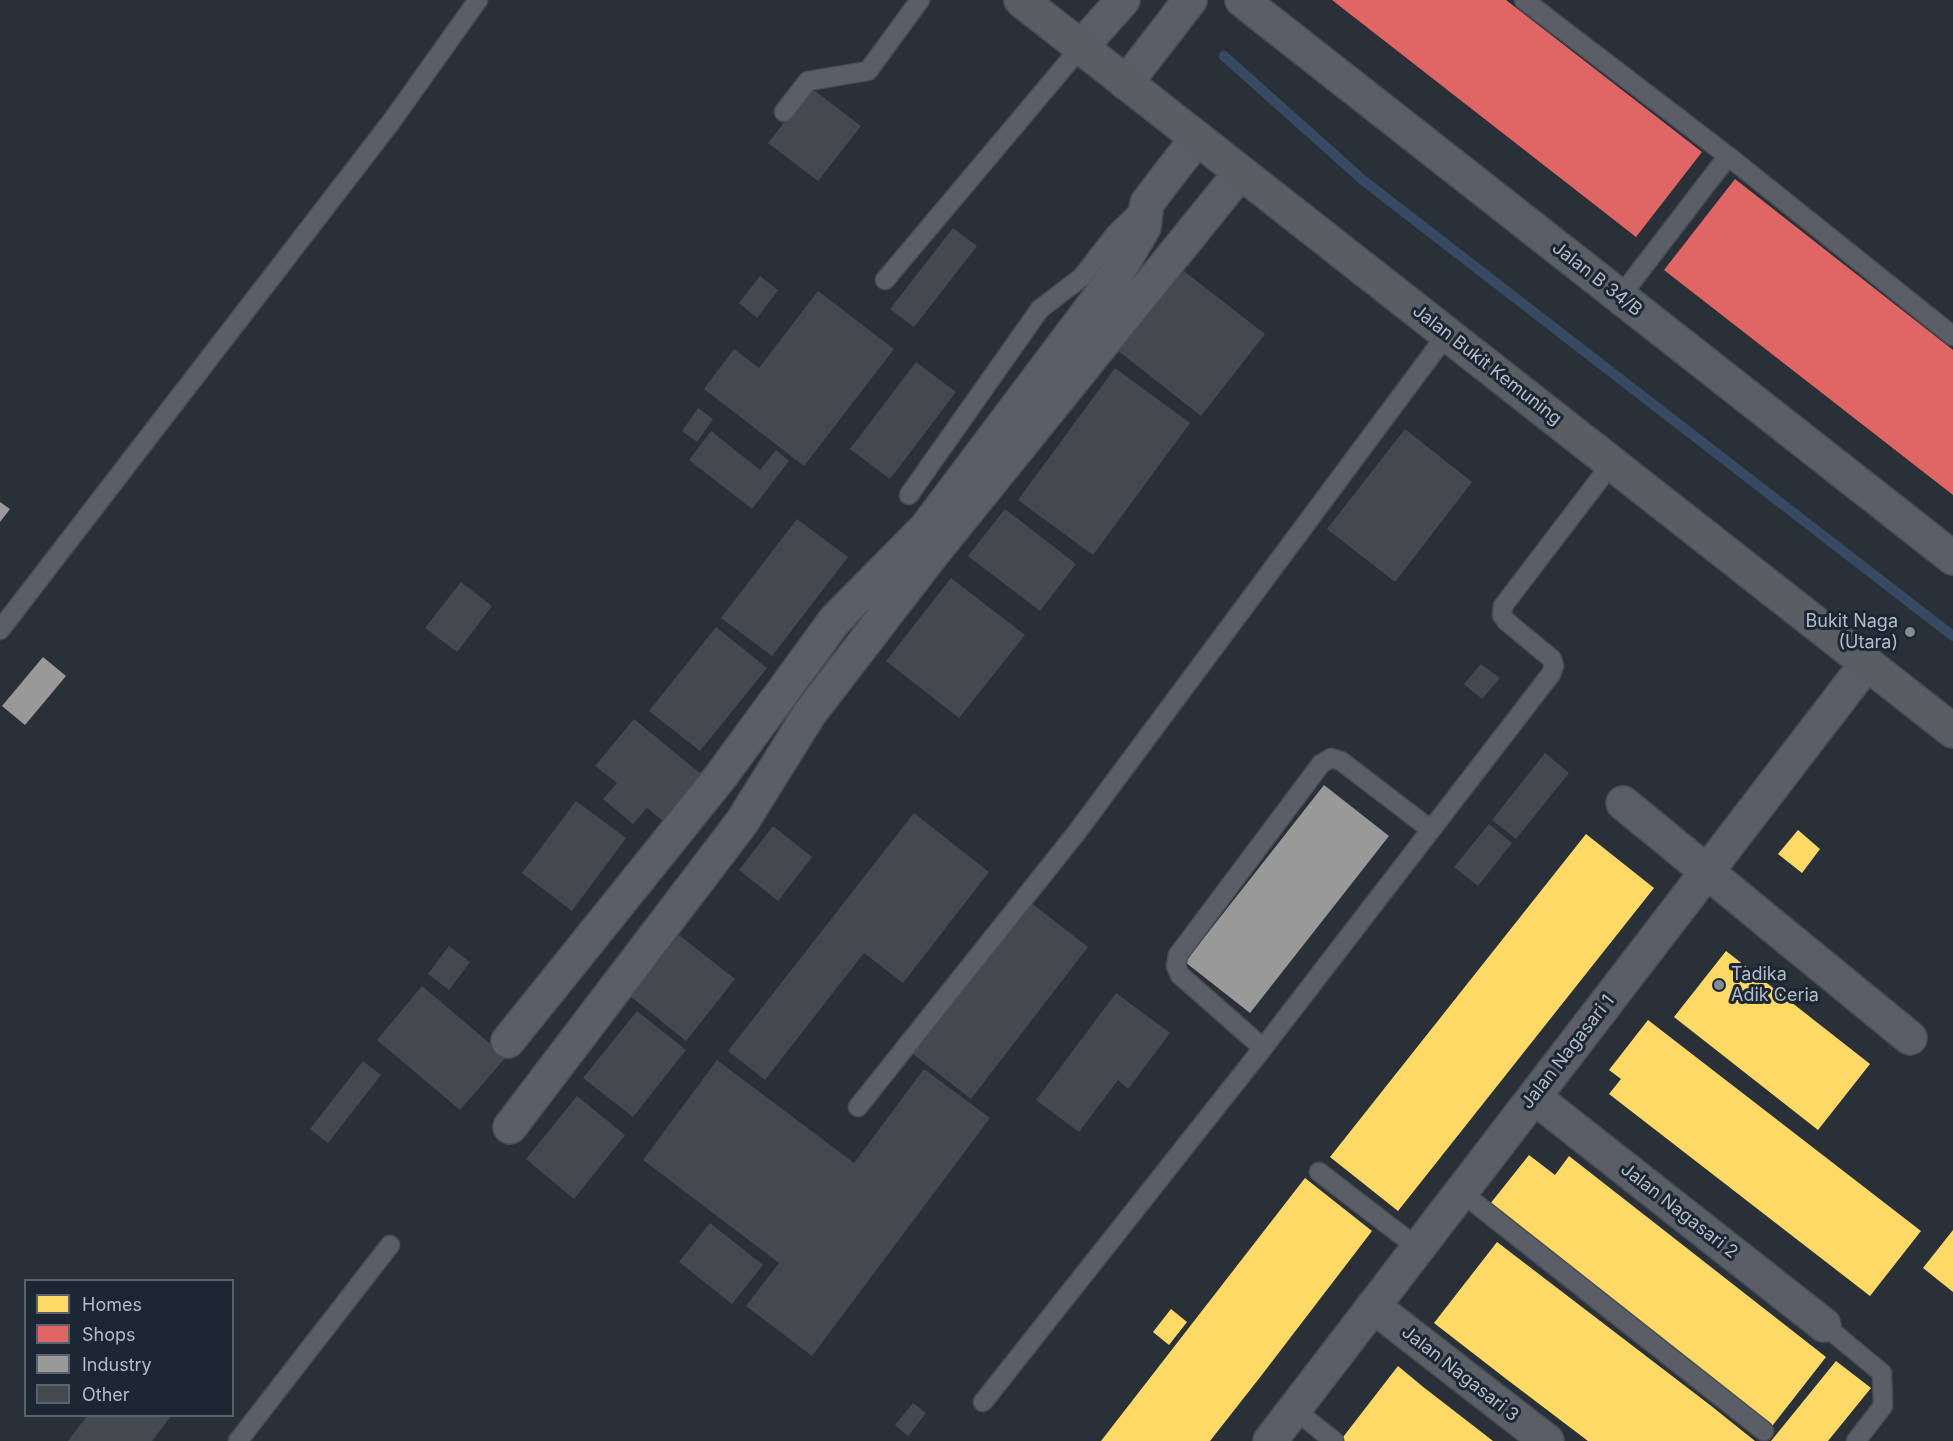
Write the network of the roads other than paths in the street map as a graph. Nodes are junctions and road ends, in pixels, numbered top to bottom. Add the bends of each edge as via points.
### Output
1 (478, 0) edge
2 (920, 0) edge
3 (1021, 0) edge
4 (1122, 0) edge
5 (1190, 0) edge
6 (1242, 0) edge
7 (1524, 0) edge
8 (1081, 48) junction
9 (1126, 83) junction
10 (784, 112) dead end
11 (1197, 138) junction
12 (1728, 156) junction
13 (1240, 173) junction
14 (1147, 203) junction
15 (885, 280) dead end
16 (1620, 297) junction
17 (1447, 334) junction
18 (1953, 336) edge
19 (1612, 463) junction
20 (909, 495) dead end
21 (1953, 558) edge
22 (0, 630) edge
23 (1867, 663) junction
24 (1953, 731) edge
25 (1623, 803) dead end
26 (1430, 829) junction
27 (1706, 872) junction
28 (1910, 1038) dead end
29 (508, 1041) dead end
30 (1263, 1048) junction
31 (1534, 1097) junction
32 (858, 1107) dead end
33 (510, 1127) dead end
34 (1319, 1172) dead end
35 (1461, 1192) junction
36 (390, 1245) dead end
37 (1418, 1248) junction
38 (1373, 1306) junction
39 (1824, 1325) joint
40 (983, 1402) dead end
41 (1294, 1409) junction
42 (1764, 1431) dead end
43 (238, 1441) edge
44 (1270, 1441) edge
45 (1334, 1441) edge
46 (1546, 1441) edge
47 (1856, 1441) edge

1 - 22 lane via 391,122
2 - 10 lane via 868,71 808,81
3 - 8 main road, Jalan Bukit Kemuning
4 - 8 street
5 - 9 street
6 - 16 street, Jalan B 34/B
7 - 12 lane
8 - 9 main road, Jalan Bukit Kemuning
8 - 15 lane
9 - 11 main road, Jalan Bukit Kemuning
11 - 13 main road, Jalan Bukit Kemuning
11 - 14 street
12 - 16 lane
12 - 18 lane
13 - 17 main road, Jalan Bukit Kemuning
13 - 33 street via 810,713 742,822
14 - 20 lane via 1116,233 1083,277 1040,309
14 - 29 street via 1144,227 1116,275 926,528 835,620 721,776
16 - 21 street, Jalan B 34/B
17 - 19 main road, Jalan Bukit Kemuning
17 - 32 lane via 1077,832
19 - 23 main road, Jalan Bukit Kemuning
19 - 26 lane via 1503,606 1506,621 1552,659 1551,674
23 - 24 main road, Jalan Bukit Kemuning
23 - 27 street, Jalan Nagasari 1
25 - 27 street
26 - 30 lane
26 - 30 lane via 1341,761 1331,758 1321,764 1178,955 1176,966 1180,975
27 - 28 street
27 - 31 street, Jalan Nagasari 1
30 - 40 lane
31 - 35 street, Jalan Nagasari 1
31 - 39 street, Jalan Nagasari 2
34 - 37 lane
35 - 37 street, Jalan Nagasari 1
35 - 42 lane
36 - 43 lane
37 - 38 street, Jalan Nagasari 1
38 - 41 street, Jalan Nagasari 1
38 - 46 street, Jalan Nagasari 3
39 - 47 lane via 1882,1373 1883,1406
41 - 44 street, Jalan Nagasari 1
41 - 45 lane

